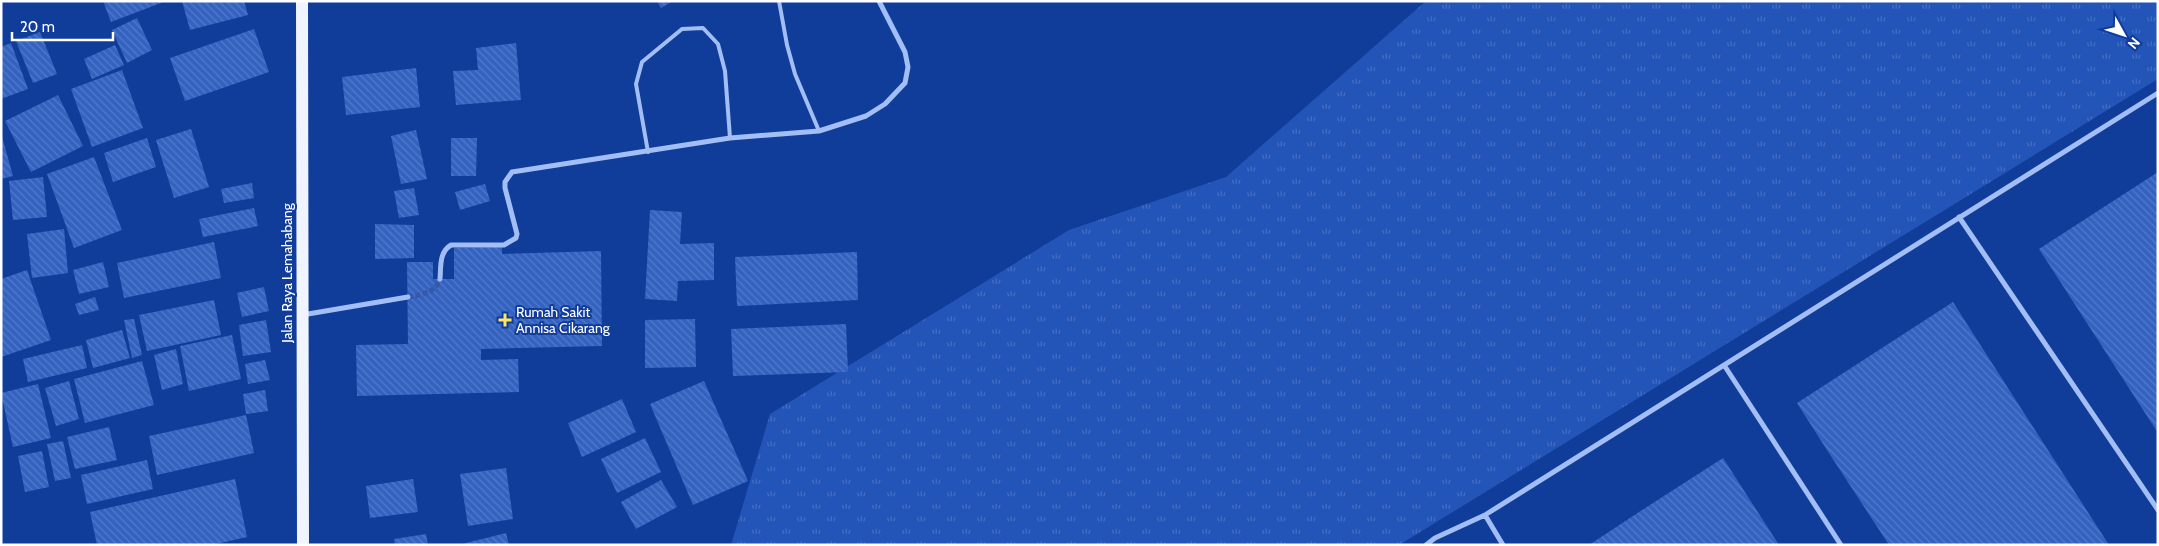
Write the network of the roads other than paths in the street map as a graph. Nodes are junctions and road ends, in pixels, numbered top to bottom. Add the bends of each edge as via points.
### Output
1 (302, 1) edge
2 (779, 1) edge
3 (879, 1) edge
4 (2158, 93) edge
5 (820, 131) junction
6 (730, 138) junction
7 (648, 152) junction
8 (1959, 217) junction
9 (440, 279) tunnel mouth
10 (408, 297) tunnel mouth
11 (302, 315) junction
12 (1724, 365) junction
13 (2158, 510) edge
14 (1485, 515) junction
15 (303, 545) edge
16 (1426, 545) edge
17 (1502, 545) edge
18 (1842, 545) edge

1 - 11 main road, Jalan Raya Lemahabang
2 - 5 lane via 795,74
3 - 5 street via 906,52 905,83 885,104 866,116
4 - 8 street
5 - 6 street
6 - 7 street
6 - 7 lane via 725,72 718,44 703,28 682,29 642,62 636,84
7 - 9 street via 512,172 505,188 516,238 504,245 447,248 442,257
8 - 12 street
8 - 13 street
10 - 11 street
11 - 15 main road, Jalan Raya Lemahabang
12 - 14 street
12 - 18 street
14 - 16 street
14 - 17 street

